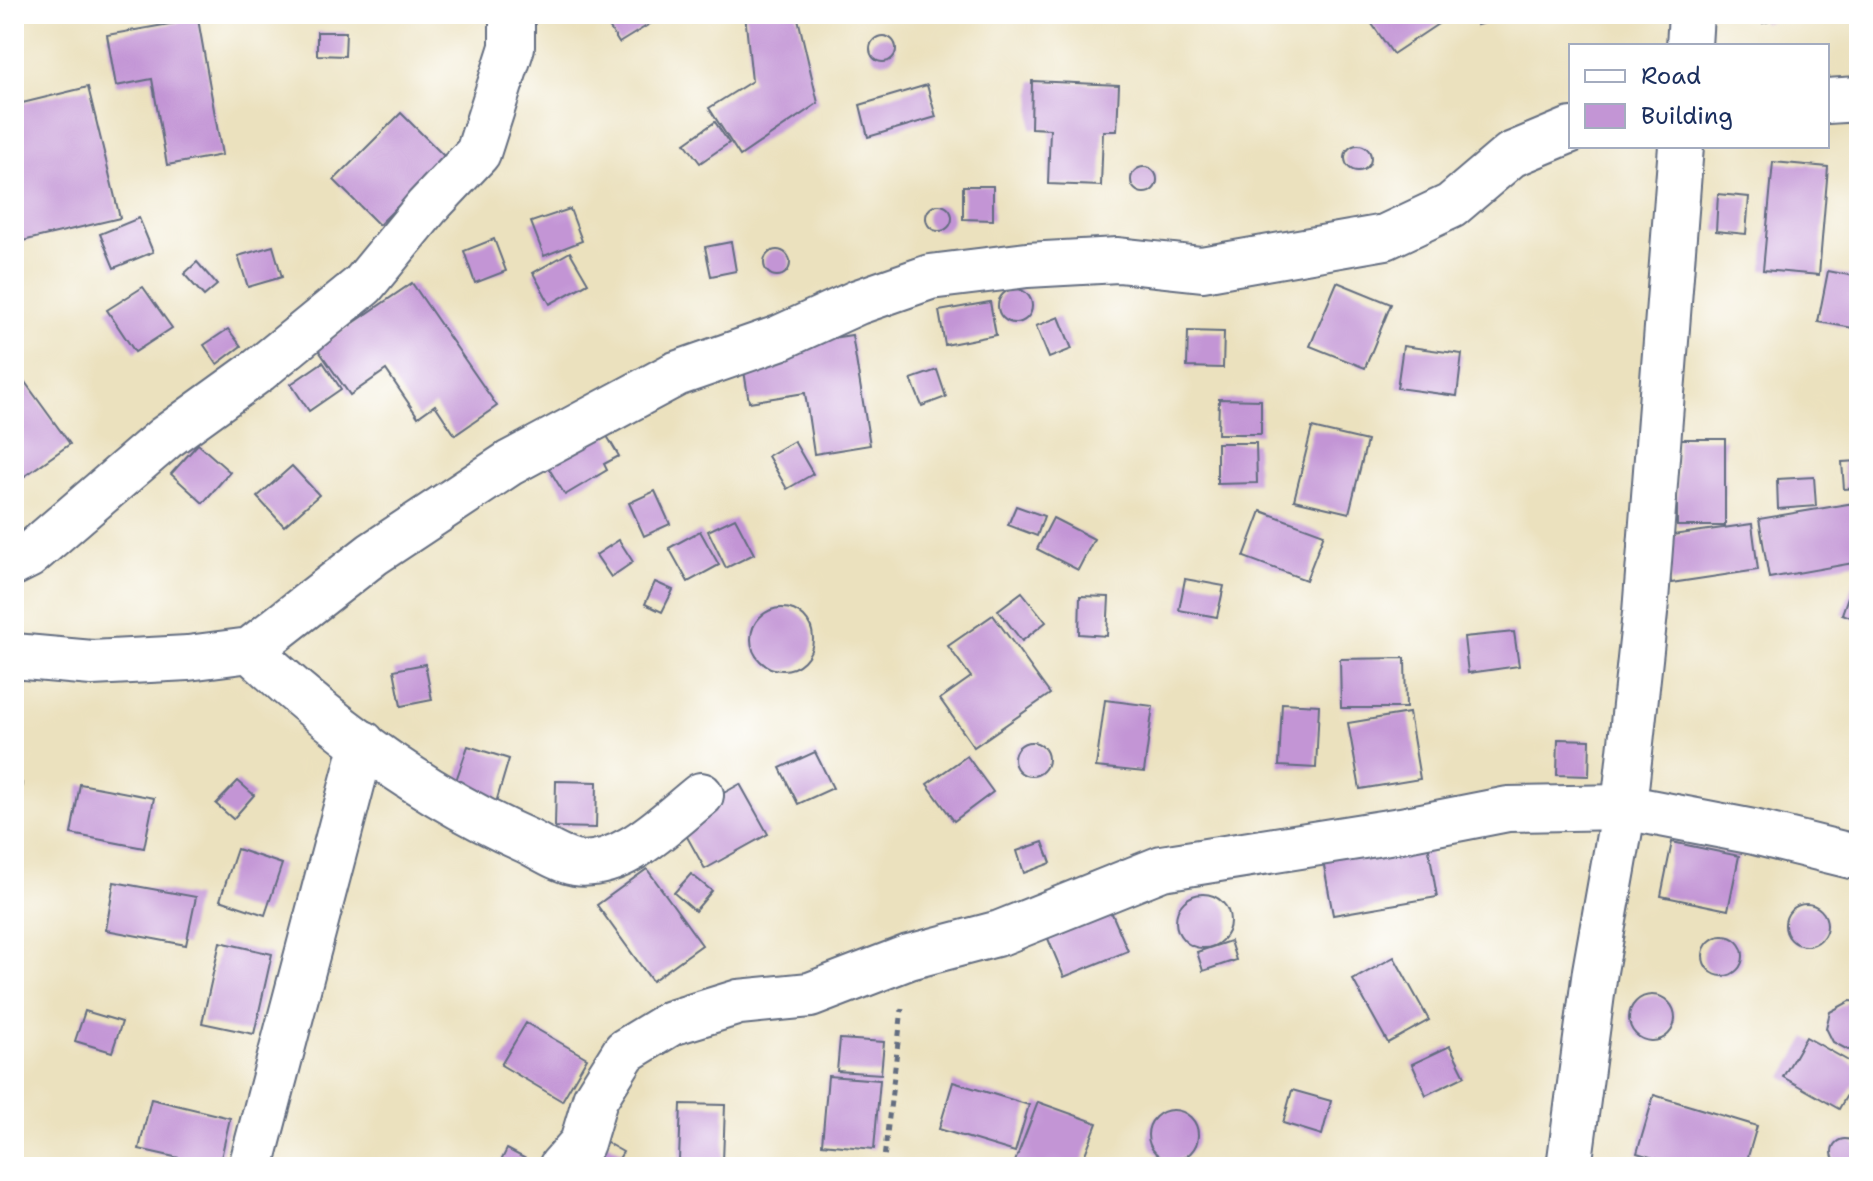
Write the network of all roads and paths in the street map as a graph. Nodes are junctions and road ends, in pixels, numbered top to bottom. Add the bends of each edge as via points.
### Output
1 (512, 14) edge
2 (1691, 14) edge
3 (1689, 44) edge
4 (1859, 99) edge
5 (1829, 101) edge
6 (1569, 131) edge
7 (1681, 148) edge
8 (14, 563) edge
9 (250, 650) junction
10 (14, 656) edge
11 (363, 743) junction
12 (701, 795) dead end
13 (1624, 807) junction
14 (1859, 858) edge
15 (909, 957) junction
16 (251, 1167) edge
17 (561, 1167) edge
18 (883, 1167) edge
19 (1569, 1167) edge

1 - 8 street via 512,47 478,153 363,285
2 - 3 street
4 - 5 street
6 - 9 street via 1511,155 1451,206 1385,237 1202,269 1118,260 1027,265 930,277 858,302 779,338 676,374 510,463 373,554
7 - 13 street via 1645,613
9 - 10 street via 92,663
9 - 11 street via 298,695
11 - 12 street via 427,790 576,863 633,848
11 - 16 street
13 - 14 street
13 - 15 street via 1508,809 1162,868 1000,933
13 - 19 street
15 - 17 street via 810,995 739,1002 671,1023 625,1051 595,1099 582,1143
15 - 18 path

